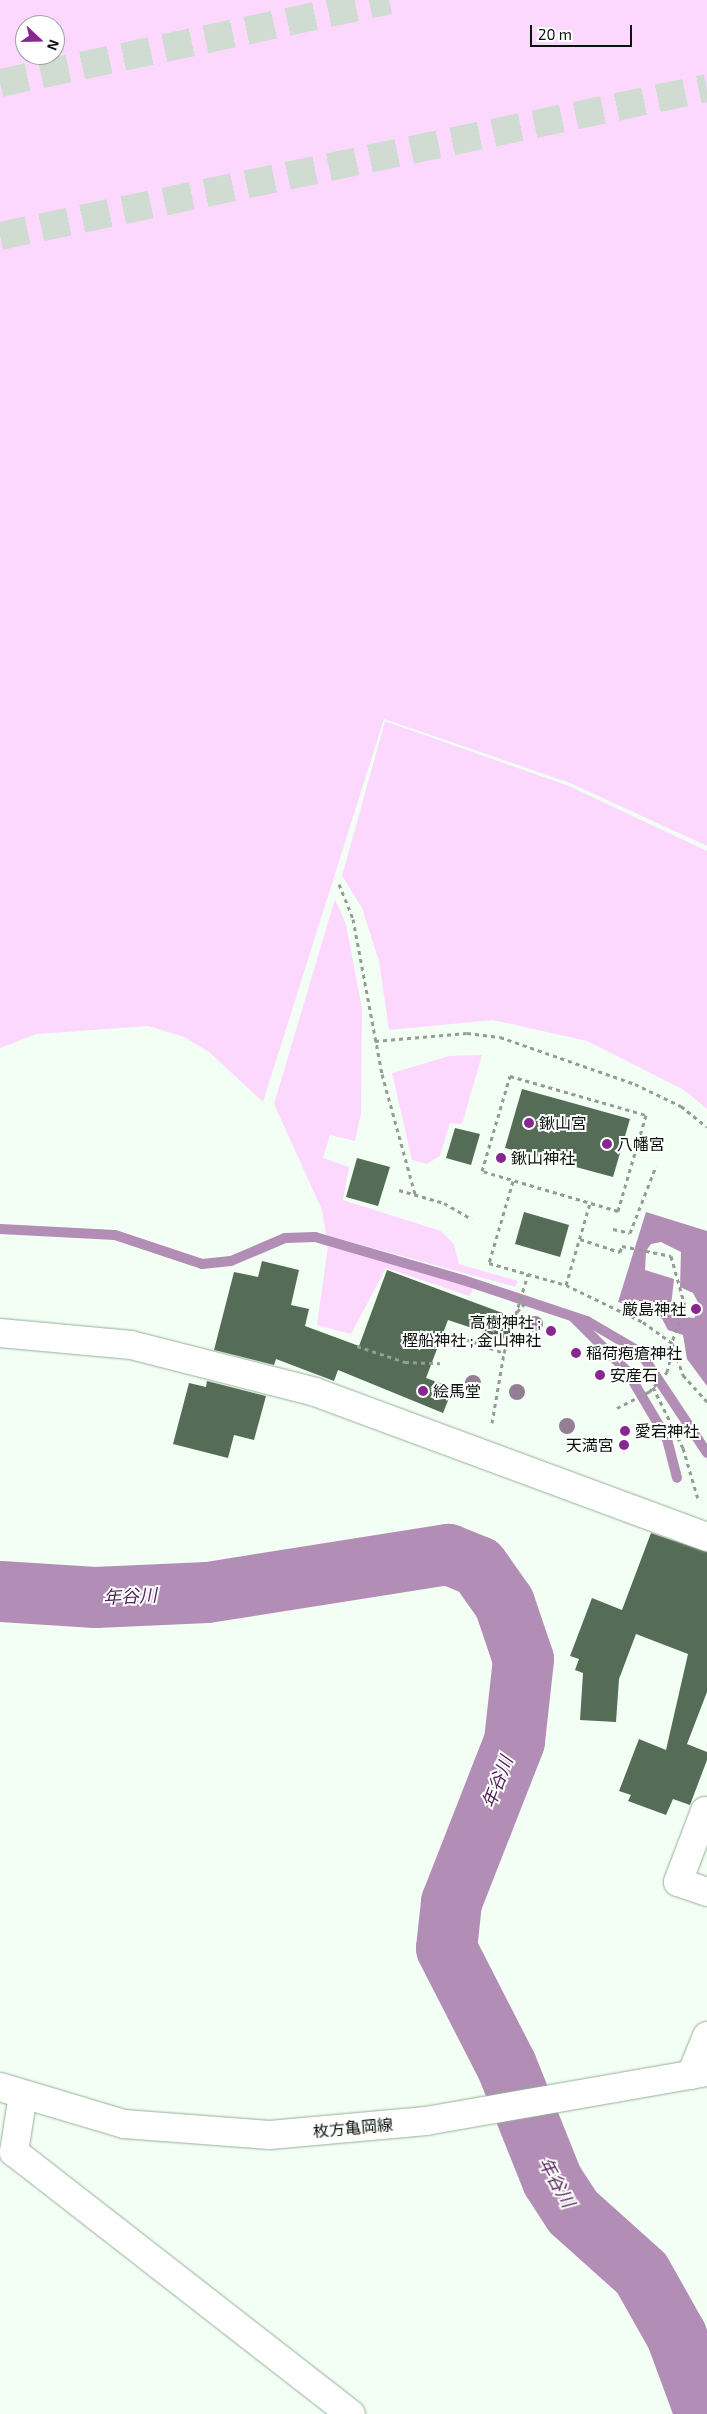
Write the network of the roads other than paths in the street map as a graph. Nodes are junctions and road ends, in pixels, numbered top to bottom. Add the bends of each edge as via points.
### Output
1 (0, 1333) edge
2 (707, 1537) edge
3 (705, 1811) dead end
4 (707, 1892) edge
5 (707, 2036) edge
6 (699, 2073) edge
7 (12, 2091) edge
8 (351, 2414) edge

1 - 2 street via 131,1345 315,1392
3 - 4 street via 678,1882
5 - 6 street
6 - 7 street, 枚方亀岡線 via 426,2121 270,2136 124,2124
7 - 8 street via 14,2152

